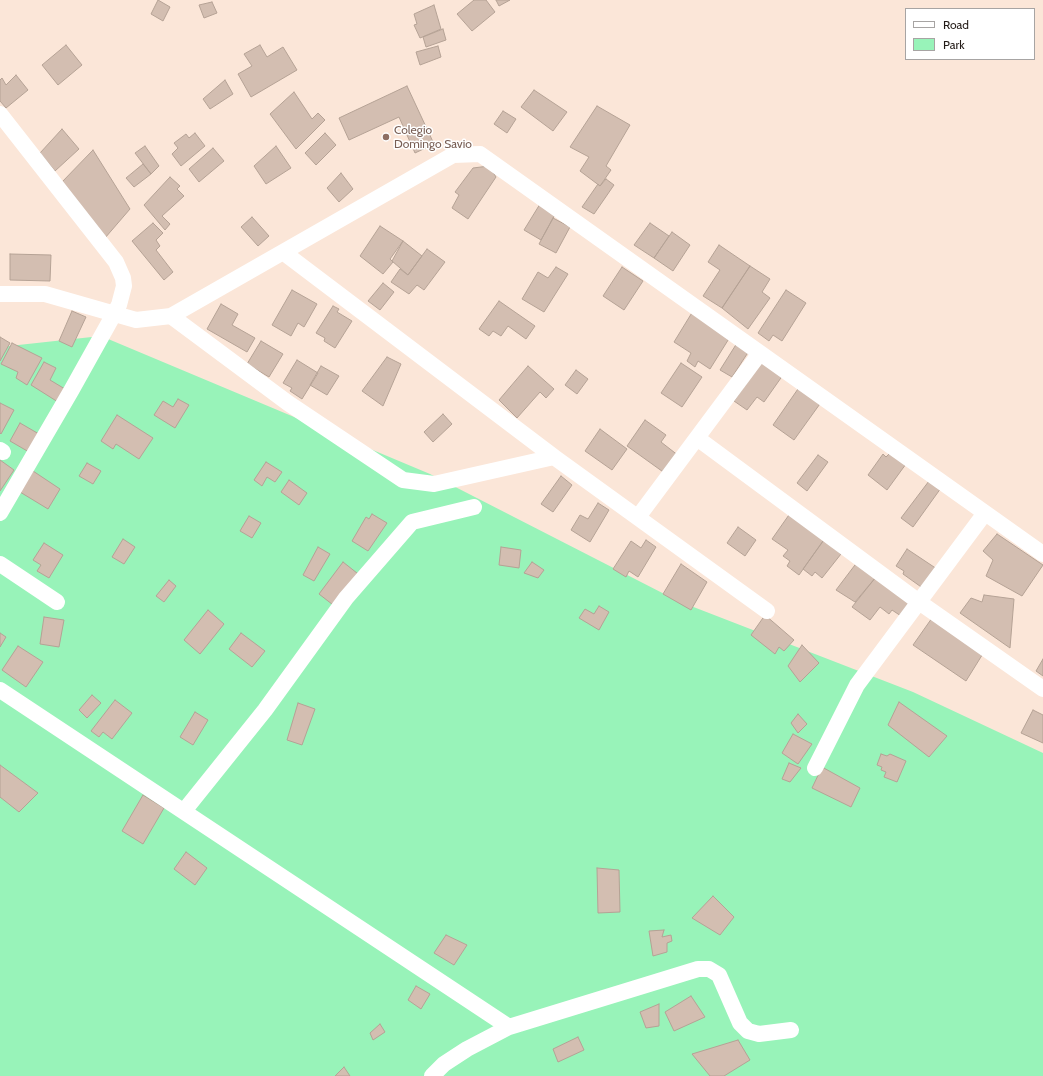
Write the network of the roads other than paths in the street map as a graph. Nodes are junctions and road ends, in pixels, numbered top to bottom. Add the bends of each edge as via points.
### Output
1 (0, 114) edge
2 (283, 252) junction
3 (0, 294) edge
4 (114, 314) junction
5 (171, 316) junction
6 (760, 353) junction
7 (697, 438) junction
8 (554, 457) junction
9 (474, 508) dead end
10 (0, 513) edge
11 (985, 513) junction
12 (638, 517) junction
13 (1043, 554) edge
14 (0, 564) edge
15 (58, 602) dead end
16 (919, 602) junction
17 (767, 611) dead end
18 (1043, 689) edge
19 (0, 690) edge
20 (815, 768) dead end
21 (184, 811) junction
22 (509, 1027) junction
23 (792, 1030) dead end
24 (432, 1076) edge

1 - 4 street via 116,262 124,286
2 - 5 street
2 - 6 street via 453,155 480,154
2 - 8 street
3 - 4 street via 45,294
4 - 5 street via 136,320
4 - 10 street
5 - 8 street via 288,403 403,480 434,484
6 - 7 street
6 - 11 street
7 - 12 street
7 - 16 street
8 - 12 street
9 - 21 street via 412,522 346,598 265,710
11 - 13 street
11 - 16 street
12 - 17 street
14 - 15 street
16 - 18 street
16 - 20 street via 857,685
19 - 21 street
21 - 22 street
22 - 23 street via 698,969 709,969 719,976 740,1024 748,1031 759,1034
22 - 24 street via 467,1049 444,1064

